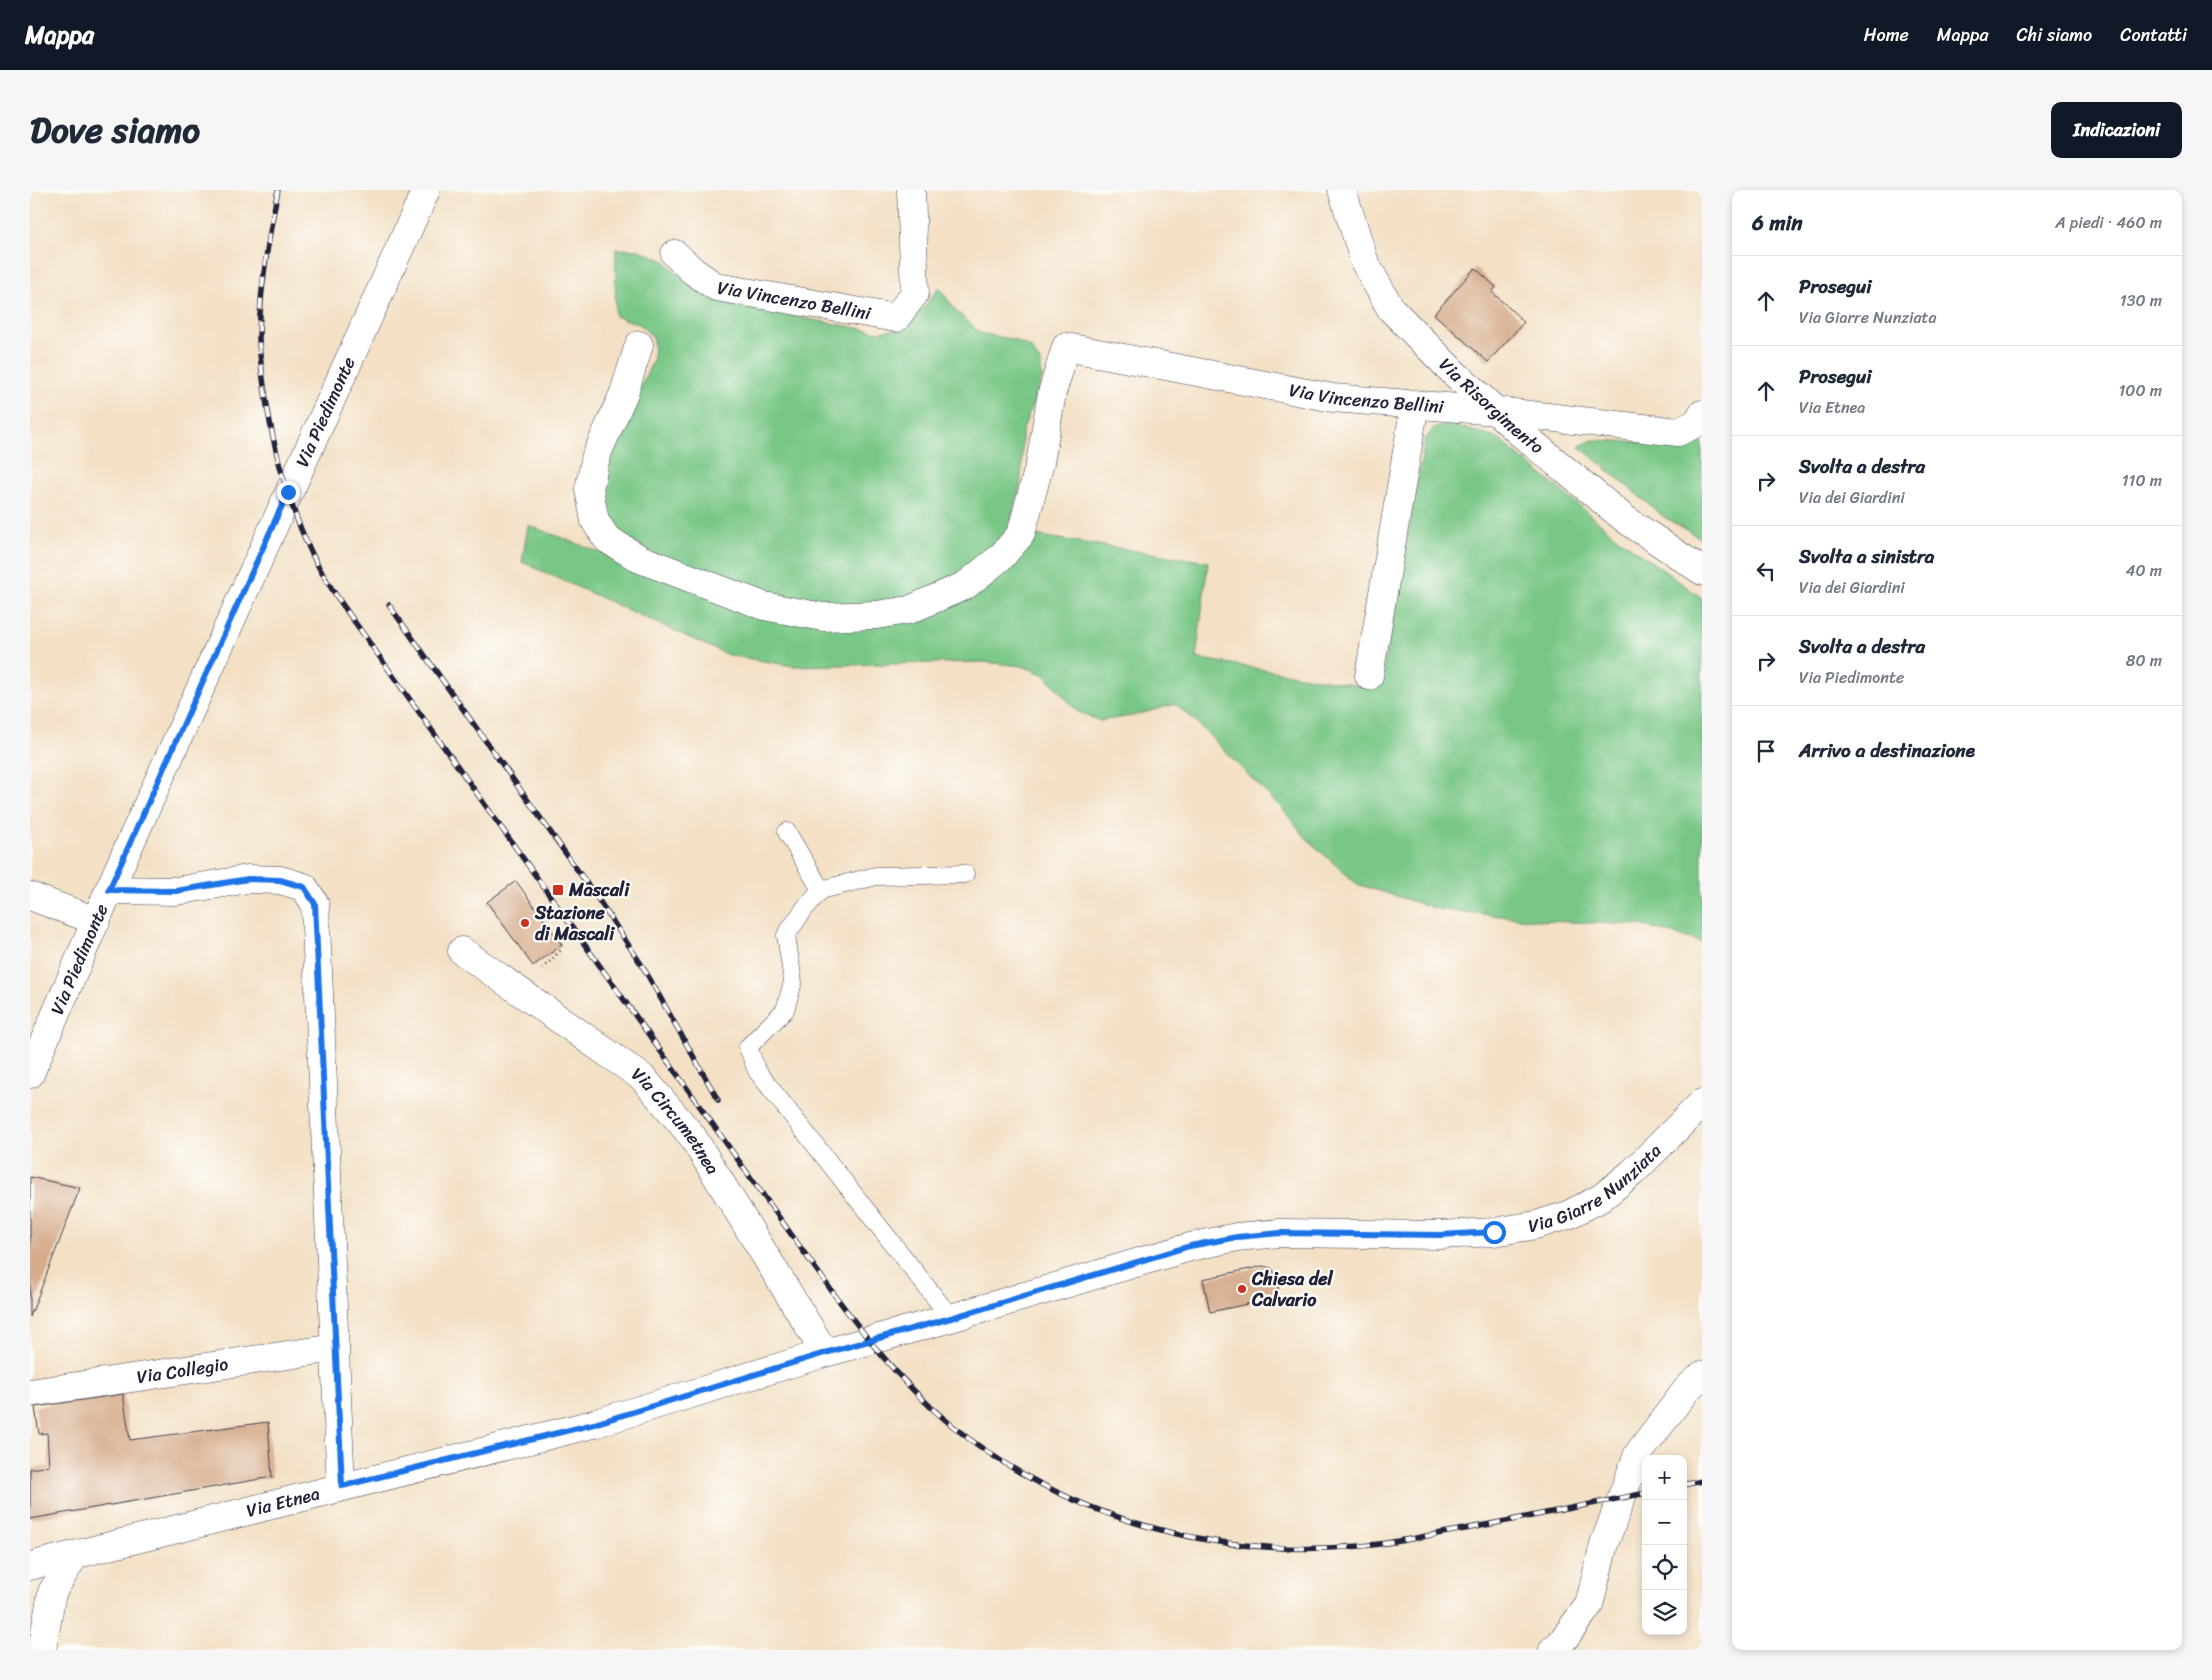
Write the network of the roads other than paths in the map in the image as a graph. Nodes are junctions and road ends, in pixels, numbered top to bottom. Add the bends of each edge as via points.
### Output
1 (426, 190) edge
2 (912, 190) edge
3 (1342, 190) edge
4 (675, 254) dead end
5 (639, 345) dead end
6 (1415, 404) junction
7 (1496, 411) junction
8 (1699, 419) edge
9 (1702, 571) edge
10 (1370, 676) dead end
11 (787, 832) dead end
12 (965, 874) dead end
13 (109, 890) junction
14 (821, 890) junction
15 (30, 896) edge
16 (96, 921) junction
17 (462, 951) dead end
18 (30, 1074) edge
19 (1702, 1103) edge
20 (951, 1318) junction
21 (334, 1348) junction
22 (825, 1353) junction
23 (1702, 1374) edge
24 (30, 1393) edge
25 (342, 1486) junction
26 (75, 1555) junction
27 (30, 1566) edge
28 (38, 1637) edge
29 (1554, 1650) edge

1 - 13 street, Via Piedimonte
2 - 4 street, Via Vincenzo Bellini via 915,293 896,318 716,287 693,272
3 - 7 street, Via Risorgimento via 1365,263 1391,309
5 - 6 street, Via Vincenzo Bellini via 624,392 596,456 589,489 595,521 607,539 640,560 764,606 823,616 876,615 909,610 966,585 1000,557 1021,534 1040,463 1052,393 1066,347 1333,398
6 - 7 street, Via Vincenzo Bellini
6 - 10 street
7 - 8 street, Via Vincenzo Bellini via 1678,432
7 - 9 street, Via Risorgimento via 1625,519
11 - 14 lane
12 - 14 lane via 876,876
13 - 16 street, Via Piedimonte
13 - 21 street via 176,891 248,879 280,880 304,887 315,904
14 - 20 lane via 786,935 793,982 785,1010 748,1047 757,1071
15 - 16 street
16 - 18 street, Via Piedimonte
17 - 22 street, Via Circumetnea via 642,1078 692,1136
19 - 20 street, Via Giarre Nunziata via 1633,1172 1600,1198 1568,1215 1536,1225 1494,1232 1440,1235 1280,1233 1237,1237 1190,1246
20 - 22 street, Via Giarre Nunziata
21 - 24 street, Via Collegio
21 - 25 street
22 - 25 street, Via Etnea via 594,1424
23 - 29 street via 1638,1454 1604,1544 1589,1605
25 - 26 street, Via Etnea
26 - 27 street, Via Etnea
26 - 28 street via 52,1592

